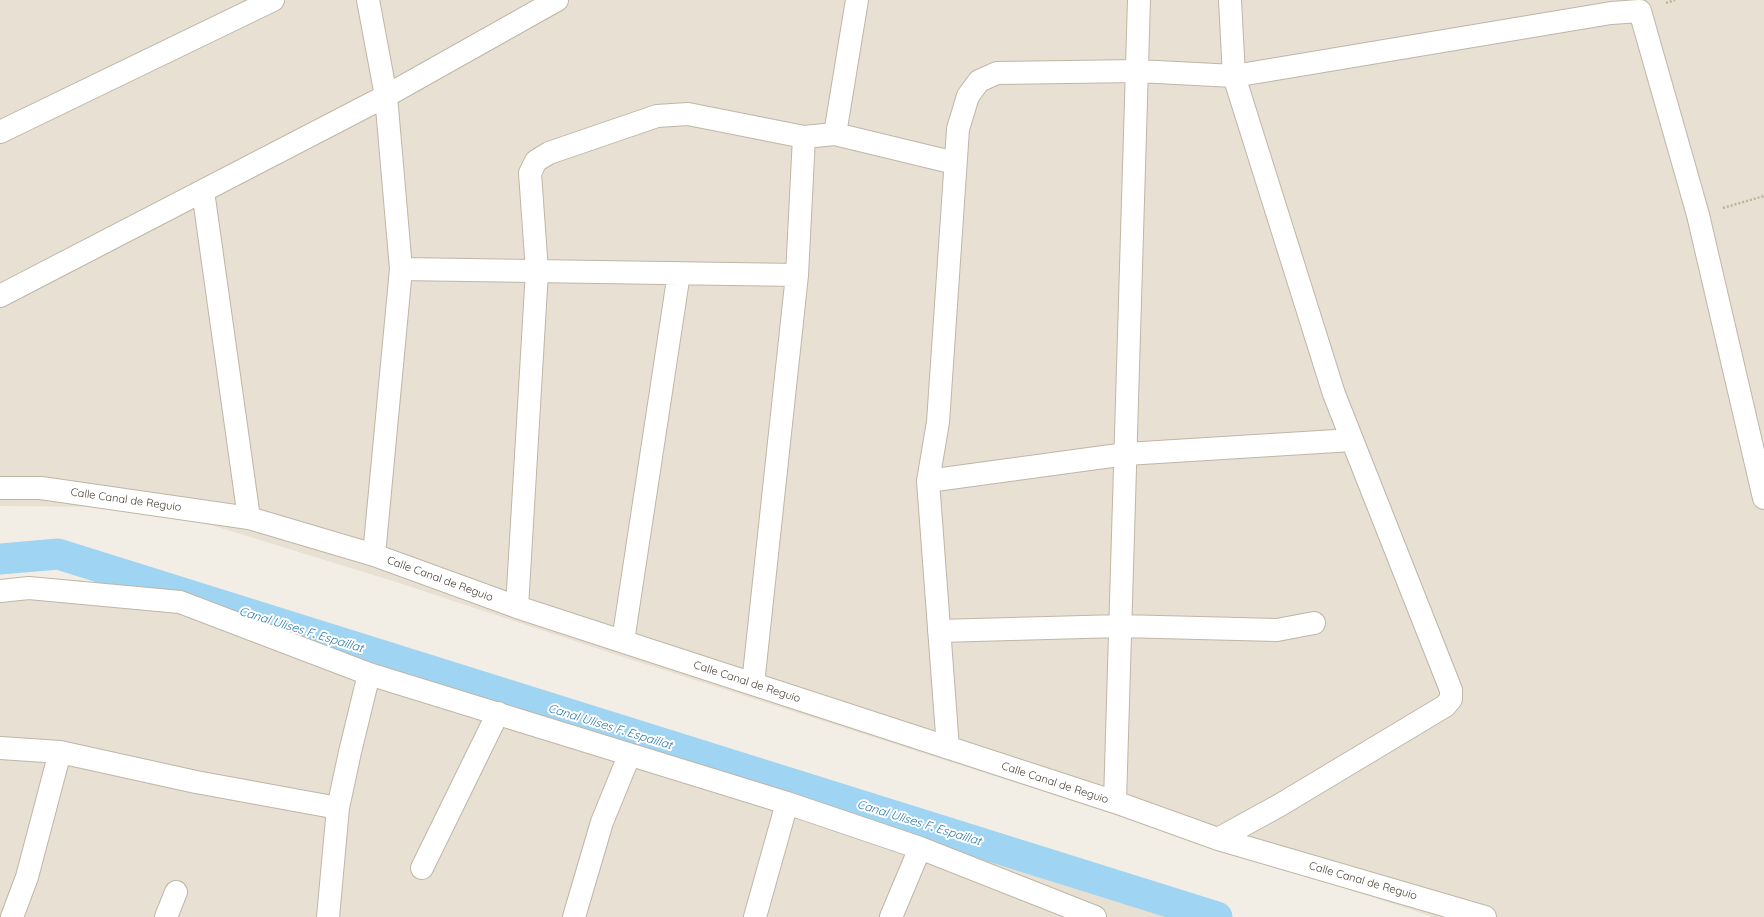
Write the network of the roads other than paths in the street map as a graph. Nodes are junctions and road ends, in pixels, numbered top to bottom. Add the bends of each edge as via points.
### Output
1 (273, 0) edge
2 (368, 0) edge
3 (557, 0) edge
4 (856, 0) edge
5 (1139, 0) edge
6 (1230, 0) edge
7 (1138, 71) junction
8 (1234, 76) junction
9 (386, 96) junction
10 (0, 132) edge
11 (835, 134) junction
12 (804, 137) junction
13 (955, 163) junction
14 (203, 191) junction
15 (401, 269) junction
16 (537, 271) junction
17 (679, 273) junction
18 (797, 275) junction
19 (0, 296) edge
20 (1756, 427) edge
21 (1352, 440) junction
22 (1126, 454) junction
23 (928, 481) junction
24 (0, 488) edge
25 (1764, 498) edge
26 (249, 518) junction
27 (374, 555) junction
28 (0, 591) edge
29 (517, 607) junction
30 (1314, 623) dead end
31 (1120, 626) junction
32 (939, 631) junction
33 (623, 641) junction
34 (369, 674) junction
35 (753, 684) junction
36 (498, 713) junction
37 (0, 748) edge
38 (948, 748) junction
39 (60, 752) junction
40 (629, 756) junction
41 (1115, 802) junction
42 (787, 803) junction
43 (338, 808) junction
44 (1218, 839) junction
45 (920, 848) junction
46 (422, 868) dead end
47 (176, 892) dead end
48 (12, 917) edge
49 (166, 917) edge
50 (328, 917) edge
51 (574, 917) edge
52 (755, 917) edge
53 (891, 917) edge
54 (1094, 917) edge
55 (1485, 917) edge

1 - 10 street
2 - 9 street
3 - 9 street
4 - 11 street
5 - 7 street
6 - 8 street
7 - 8 street
7 - 13 street via 997,73 979,82 968,96 958,129
7 - 22 street
8 - 20 street via 1611,13 1640,11
8 - 21 street via 1334,394
9 - 14 street
9 - 15 street
11 - 12 street
11 - 13 street
12 - 16 street via 680,114 657,116 549,153 536,161 530,173
12 - 18 street
13 - 23 street via 938,422
14 - 19 street
14 - 26 street
15 - 16 street
15 - 27 street
16 - 17 street
16 - 29 street
17 - 18 street
17 - 33 street
18 - 35 street
20 - 25 street
21 - 22 street
21 - 44 street via 1451,690 1451,699 1445,706 1280,805
22 - 23 street
22 - 31 street
23 - 32 street
24 - 26 street, Calle Canal de Reguio via 41,488
26 - 27 street, Calle Canal de Reguio
27 - 29 street, Calle Canal de Reguio
28 - 34 street via 29,588 180,602
29 - 33 street, Calle Canal de Reguio
30 - 31 street via 1277,630
31 - 32 street
31 - 41 street
32 - 38 street
33 - 35 street, Calle Canal de Reguio
34 - 36 street
34 - 43 street
35 - 38 street, Calle Canal de Reguio
36 - 40 street
36 - 46 street
37 - 39 street
38 - 41 street, Calle Canal de Reguio
39 - 43 street via 196,782
39 - 48 street via 27,877
40 - 42 street
40 - 51 street via 602,822
41 - 44 street, Calle Canal de Reguio
42 - 45 street
42 - 52 street
43 - 50 street
44 - 55 street, Calle Canal de Reguio
45 - 53 street
45 - 54 street
47 - 49 street

